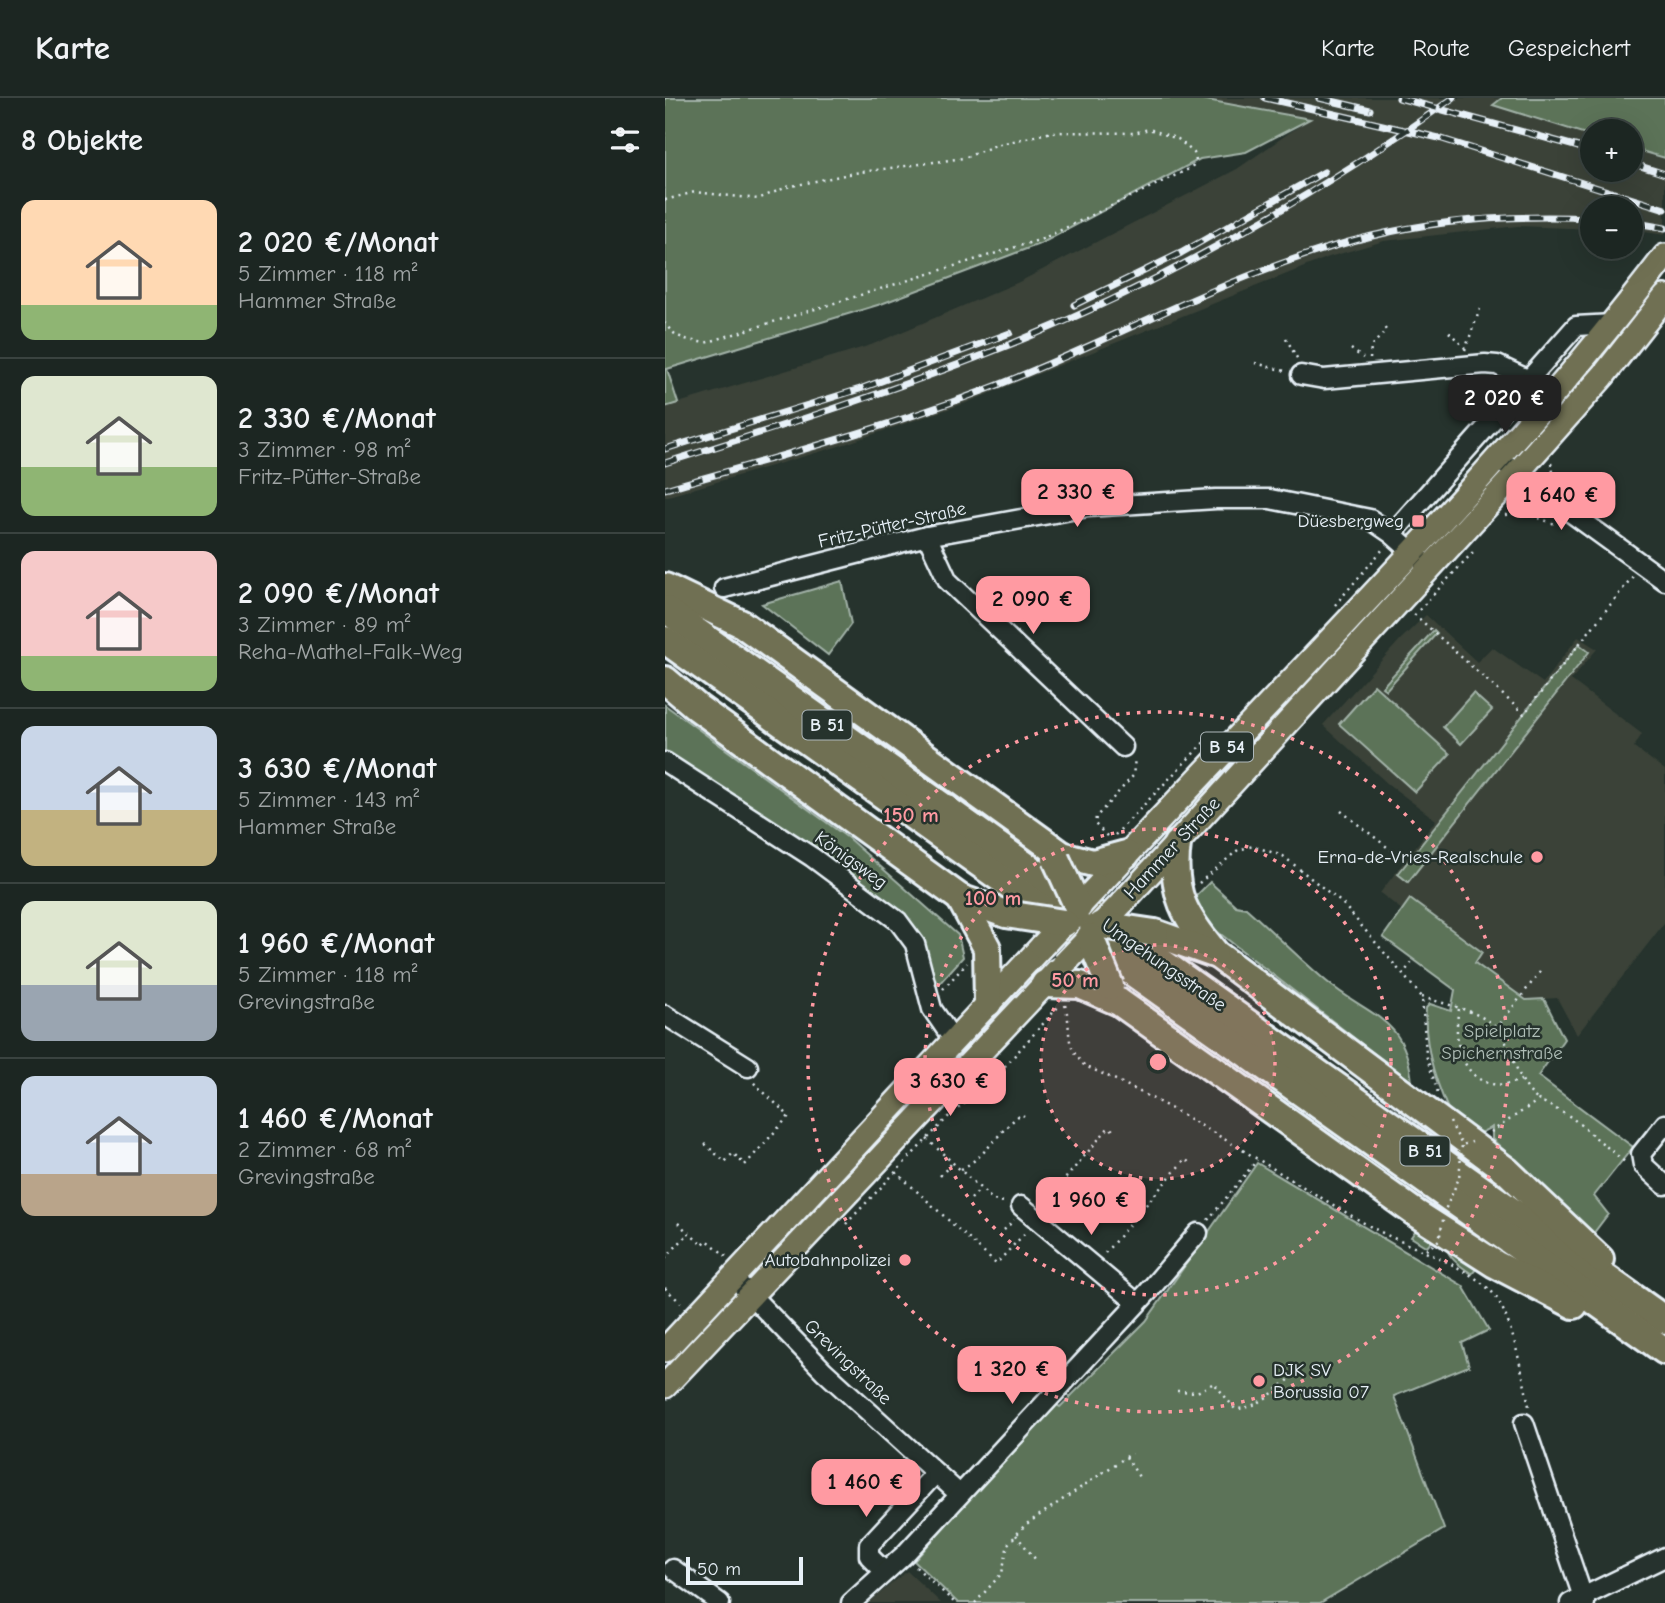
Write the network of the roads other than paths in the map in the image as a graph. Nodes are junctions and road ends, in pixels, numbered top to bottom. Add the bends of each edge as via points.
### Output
1 (1665, 256) edge
2 (1665, 297) edge
3 (1613, 324) junction
4 (1301, 375) road end
5 (1529, 380) junction
6 (1497, 459) junction
7 (1516, 474) junction
8 (1392, 534) junction
9 (927, 536) junction
10 (1412, 552) junction
11 (1429, 569) junction
12 (1665, 581) edge
13 (665, 587) edge
14 (724, 588) dead end
15 (665, 609) edge
16 (665, 640) edge
17 (665, 680) edge
18 (1123, 747) road end
19 (665, 762) edge
20 (1177, 844) junction
21 (1119, 847) junction
22 (1049, 850) junction
23 (960, 898) junction
24 (1083, 923) junction
25 (1216, 954) junction
26 (1055, 992) junction
27 (1114, 994) junction
28 (989, 1003) junction
29 (665, 1015) edge
30 (954, 1041) junction
31 (748, 1067) road end
32 (1665, 1124) edge
33 (1665, 1185) edge
34 (1032, 1213) road end
35 (1198, 1233) road end
36 (734, 1278) junction
37 (751, 1296) junction
38 (1136, 1302) junction
39 (1660, 1332) edge
40 (665, 1350) edge
41 (665, 1386) edge
42 (1524, 1423) road end
43 (936, 1473) junction
44 (958, 1493) junction
45 (1665, 1557) edge
46 (673, 1569) dead end
47 (885, 1572) junction
48 (1579, 1601) edge
49 (720, 1603) edge
50 (851, 1603) edge

1 - 3 main road, Hammer Straße / B 54
2 - 7 main road, Hammer Straße / B 54
3 - 5 street via 1576,326
3 - 6 main road, Hammer Straße / B 54
4 - 5 street via 1324,379 1497,365
5 - 8 street
6 - 7 street
6 - 10 main road, Hammer Straße / B 54
7 - 11 main road, Hammer Straße / B 54
7 - 12 street
8 - 9 street, Fritz-Pütter-Straße via 1370,519 1323,508 1270,499 1216,499 1088,507
8 - 10 street, Fritz-Pütter-Straße
9 - 14 street, Fritz-Pütter-Straße
9 - 18 street via 948,581
10 - 11 street, Fritz-Pütter-Straße
10 - 21 main road, Hammer Straße / B 54
11 - 20 main road, Hammer Straße / B 54
13 - 22 highway via 742,624
15 - 39 highway, Umgehungsstraße / B 51
16 - 39 highway, Umgehungsstraße / B 51
17 - 23 highway
19 - 30 street, Königsweg via 812,857 898,921 915,944 930,1001
20 - 24 main road, Hammer Straße / B 54, bridge via 1122,903
20 - 25 highway via 1179,898 1190,923
21 - 22 highway via 1093,863
21 - 24 main road, Hammer Straße / B 54, bridge
22 - 24 highway, bridge
23 - 24 highway, bridge via 1006,914
23 - 28 highway via 987,948
24 - 25 highway, bridge via 1155,933
24 - 26 main road, Hammer Straße, bridge
24 - 27 highway, bridge
24 - 28 main road, Hammer Straße, bridge via 1042,946
25 - 39 highway via 1507,1171
26 - 27 highway via 1080,985
26 - 37 main road, Hammer Straße via 920,1132
27 - 39 highway via 1483,1257
28 - 30 main road, Hammer Straße
29 - 31 street
30 - 36 main road, Hammer Straße
32 - 33 street via 1641,1154 1643,1166
34 - 38 street
35 - 38 street
36 - 37 street, Grevingstraße
36 - 40 main road, Hammer Straße
37 - 41 main road, Hammer Straße
37 - 43 street, Grevingstraße via 824,1371
38 - 44 street
42 - 48 street
43 - 44 street, Grevingstraße
43 - 47 street via 869,1545 869,1556
44 - 47 street
45 - 48 street
46 - 49 street
47 - 50 street

